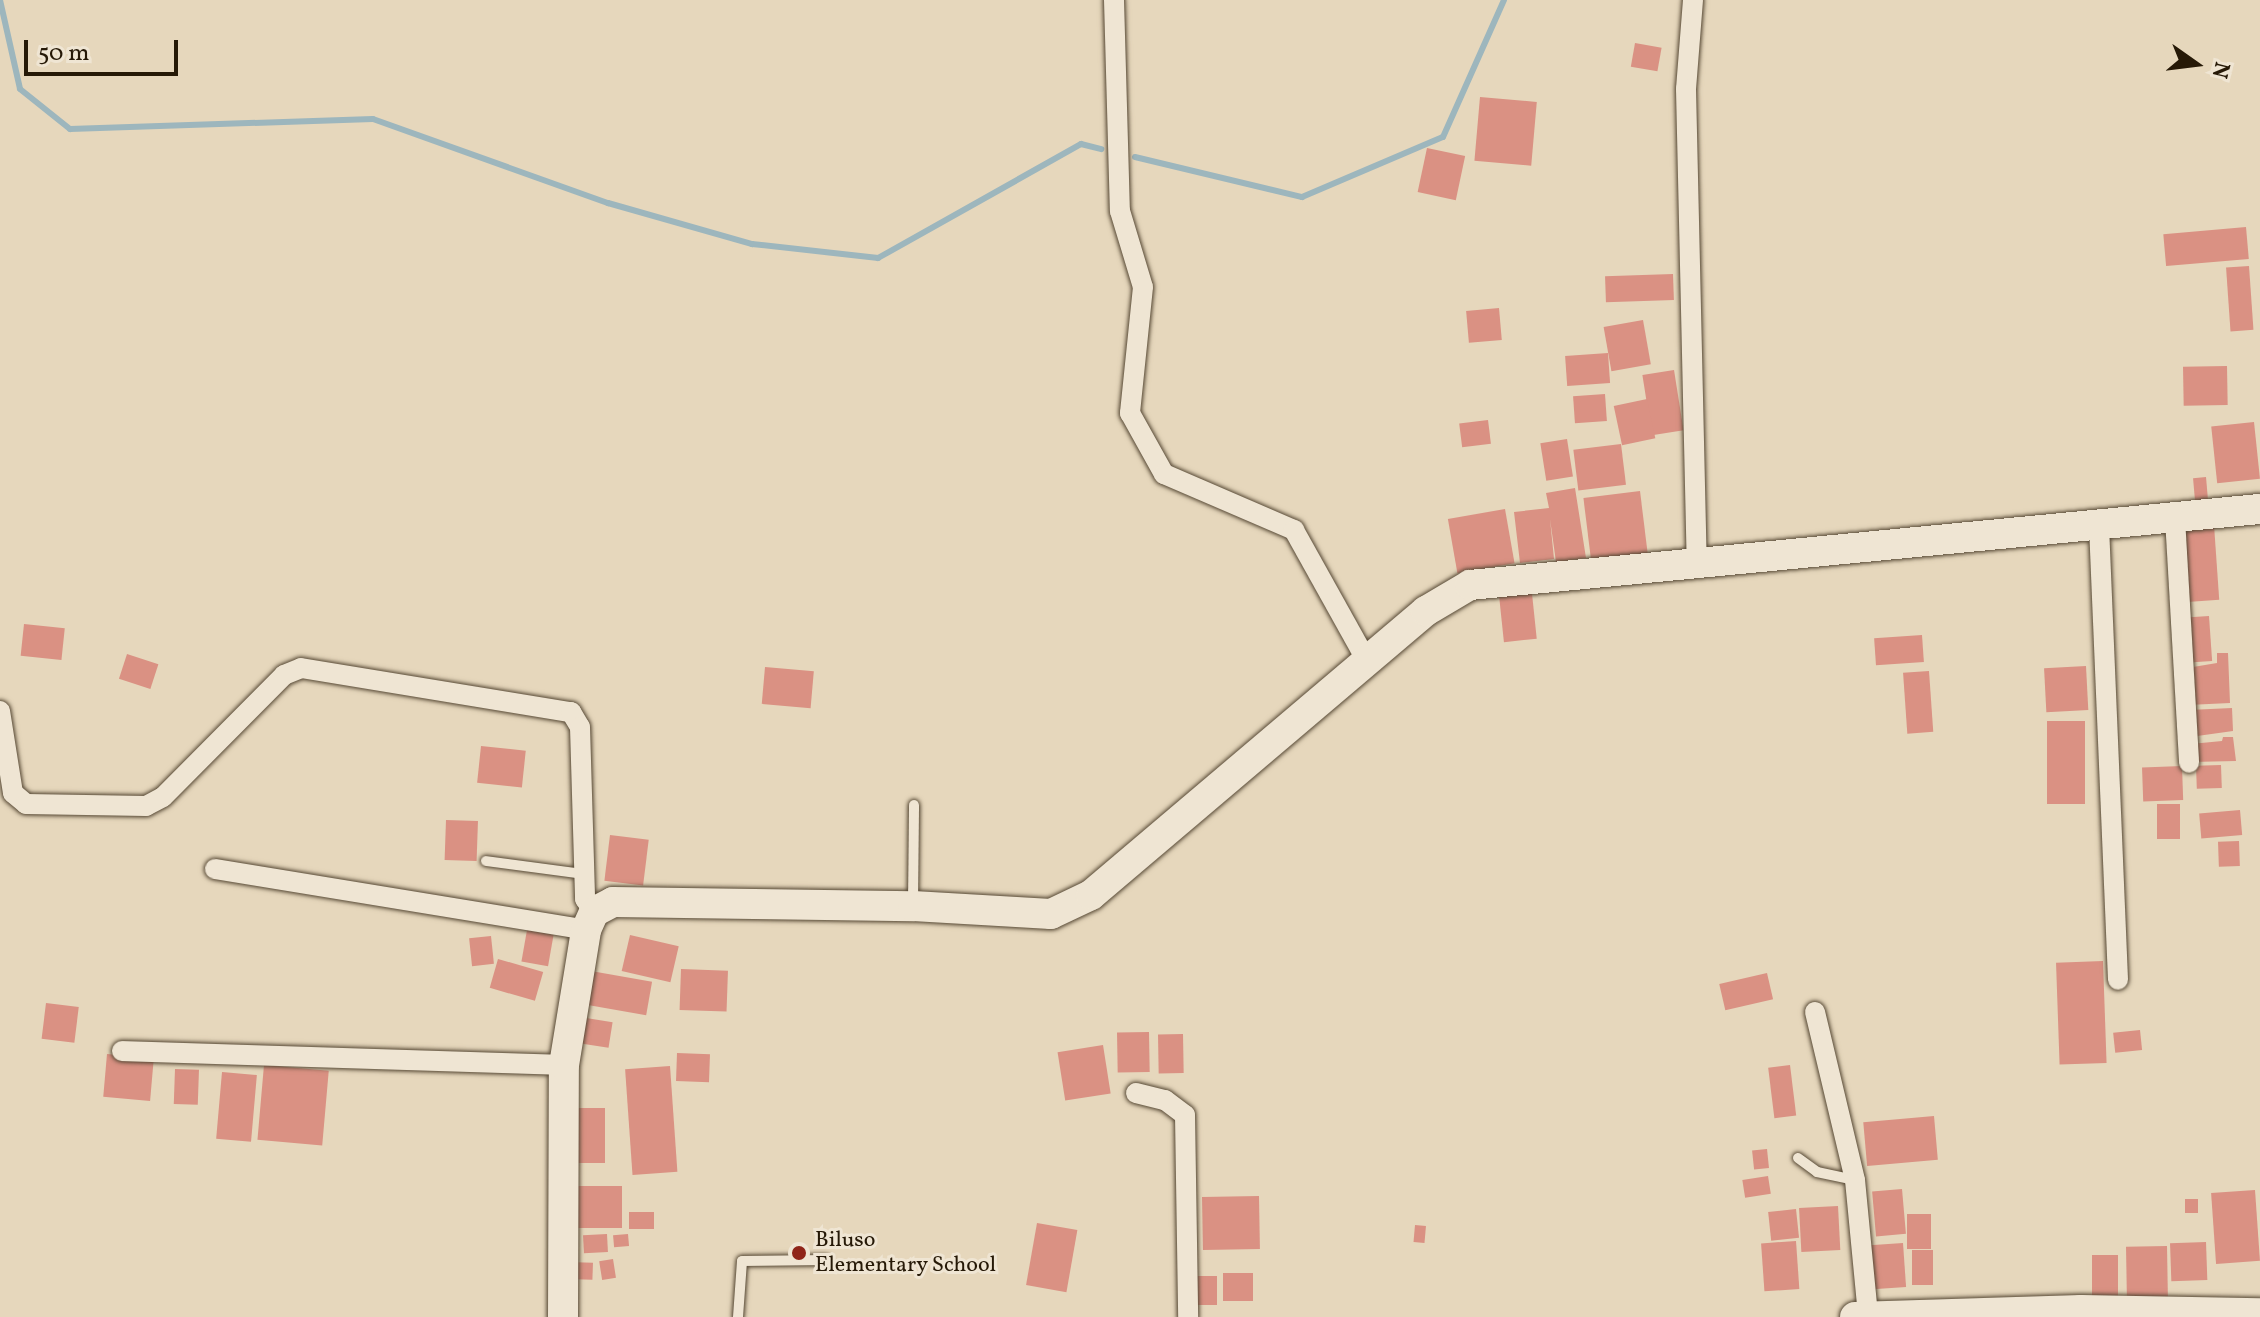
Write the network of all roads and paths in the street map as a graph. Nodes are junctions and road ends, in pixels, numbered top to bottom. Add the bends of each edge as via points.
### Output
1 (1114, 0) edge
2 (1693, 0) edge
3 (2260, 509) edge
4 (2175, 518) junction
5 (2099, 526) junction
6 (1697, 566) junction
7 (1367, 661) junction
8 (0, 711) edge
9 (2189, 763) dead end
10 (914, 805) dead end
11 (486, 861) dead end
12 (215, 869) dead end
13 (583, 874) junction
14 (913, 906) junction
15 (590, 921) junction
16 (2118, 980) dead end
17 (1815, 1012) dead end
18 (122, 1051) dead end
19 (564, 1065) junction
20 (1136, 1093) dead end
21 (1798, 1158) dead end
22 (1855, 1180) junction
23 (826, 1260) dead end
24 (2260, 1313) edge
25 (2081, 1314) edge
26 (2204, 1315) edge
27 (1862, 1316) edge
28 (563, 1317) edge
29 (738, 1317) edge
30 (1188, 1317) edge

1 - 7 street via 1120,211 1143,287 1130,413 1164,474 1294,530
2 - 6 street via 1686,89
3 - 4 street
4 - 5 street
4 - 9 street
5 - 6 street
5 - 16 street
6 - 7 street via 1470,585 1426,611
7 - 14 street via 1069,908 1051,914
8 - 13 street via 13,793 26,804 146,806 163,797 284,675 301,668 571,712 580,727
10 - 14 lane
11 - 13 lane
12 - 15 street
13 - 15 street
14 - 15 street via 613,902
15 - 19 street
17 - 22 street
18 - 19 street
19 - 28 street
20 - 30 street via 1165,1100 1185,1115
21 - 22 lane via 1817,1172
22 - 27 street
23 - 29 lane via 742,1261
24 - 26 street
25 - 26 street
25 - 27 street

